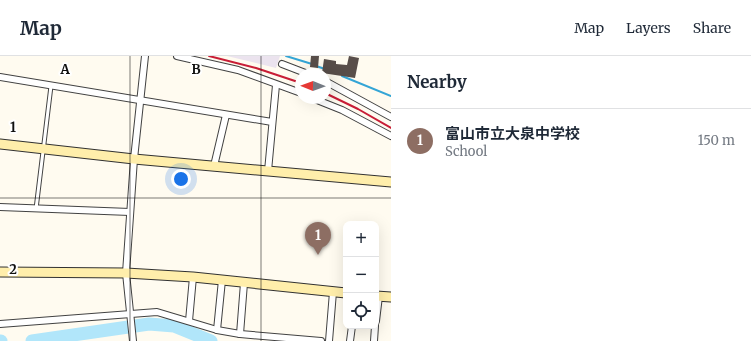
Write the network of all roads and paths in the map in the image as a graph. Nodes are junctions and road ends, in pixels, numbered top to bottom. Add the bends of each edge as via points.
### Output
1 (145, 56) edge
2 (177, 56) edge
3 (282, 64) dead end
4 (295, 69) edge
5 (0, 77) edge
6 (331, 84) edge
7 (276, 85) junction
8 (50, 86) junction
9 (295, 91) edge
10 (140, 100) junction
11 (326, 104) edge
12 (226, 115) junction
13 (391, 116) edge
14 (272, 122) junction
15 (391, 136) edge
16 (0, 144) edge
17 (42, 150) junction
18 (134, 159) junction
19 (214, 166) junction
20 (268, 171) junction
21 (391, 182) edge
22 (0, 207) edge
23 (36, 209) junction
24 (130, 212) junction
25 (0, 272) edge
26 (126, 273) junction
27 (193, 277) junction
28 (222, 280) junction
29 (244, 283) junction
30 (333, 292) junction
31 (343, 293) edge
32 (379, 296) edge
33 (391, 297) edge
34 (129, 313) junction
35 (189, 322) junction
36 (0, 324) edge
37 (352, 329) edge
38 (376, 329) edge
39 (217, 330) junction
40 (240, 334) junction
41 (133, 341) edge
42 (321, 341) edge
43 (329, 341) edge
44 (350, 341) edge
45 (374, 341) edge

1 - 10 street
2 - 7 street via 238,70
3 - 4 street
5 - 8 street
6 - 13 street
7 - 9 street
7 - 14 street
8 - 10 street
8 - 17 lane
10 - 12 street
10 - 18 street
11 - 15 street
12 - 14 street
12 - 19 street
14 - 20 street
16 - 17 street
17 - 18 street
17 - 23 lane
18 - 19 street
18 - 24 street
19 - 20 street
20 - 21 street
22 - 23 street
23 - 24 street
24 - 26 street
25 - 26 street
26 - 27 street
26 - 34 street
27 - 28 street
27 - 35 street
28 - 29 street
28 - 39 street
29 - 30 street
29 - 40 street
30 - 31 street
30 - 43 street
32 - 33 street
34 - 35 street via 157,312
34 - 36 street
34 - 41 street
35 - 39 street
37 - 44 street
38 - 45 street
39 - 40 street
40 - 42 street

